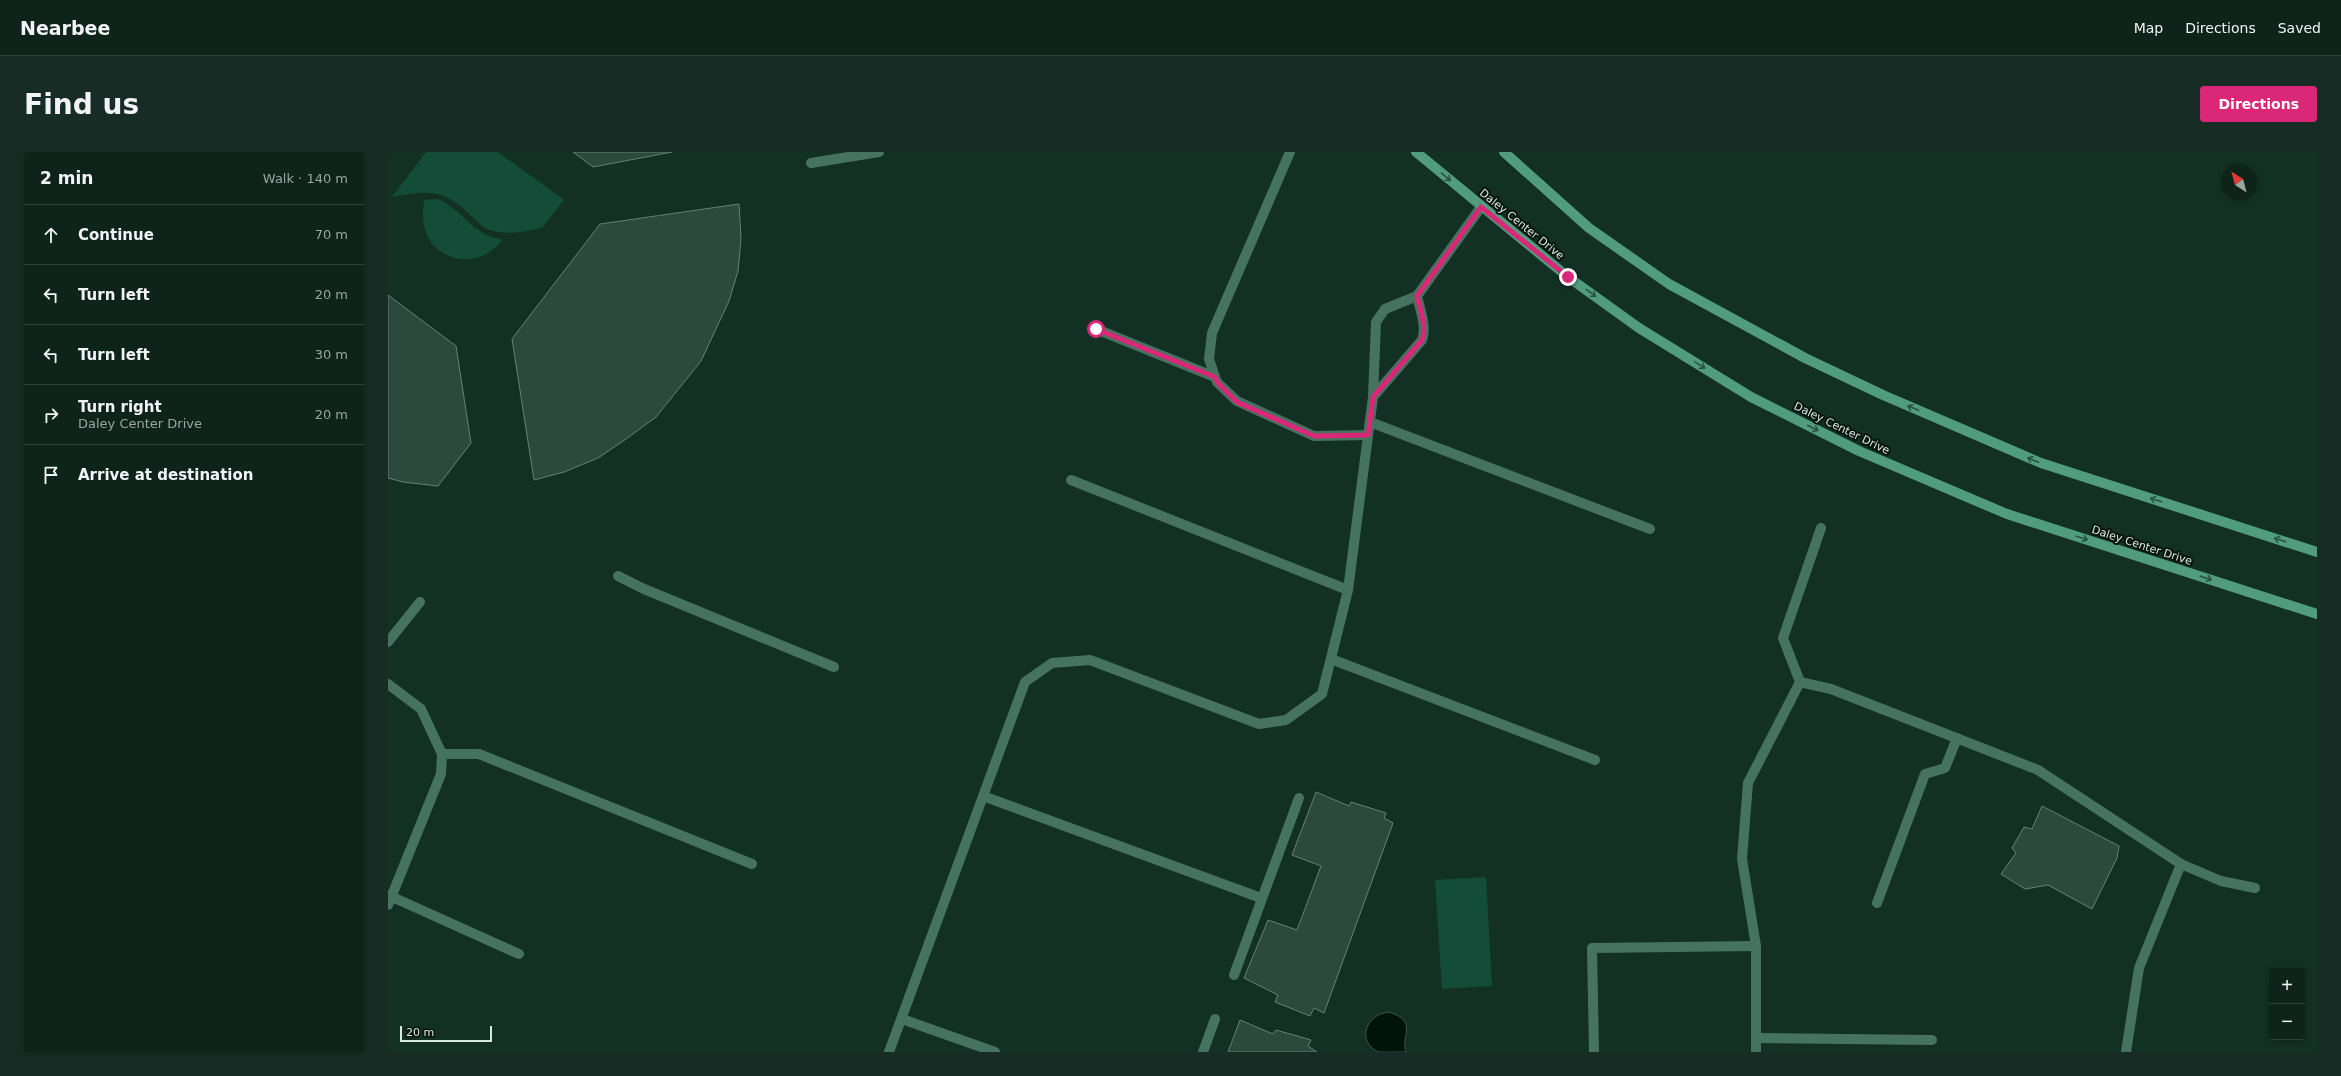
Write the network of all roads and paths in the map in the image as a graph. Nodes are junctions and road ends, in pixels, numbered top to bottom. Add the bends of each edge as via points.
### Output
1 (879, 152) edge
2 (1290, 152) edge
3 (1416, 152) edge
4 (1504, 152) edge
5 (811, 163) dead end
6 (1481, 207) junction
7 (1417, 296) junction
8 (1096, 329) dead end
9 (1215, 377) junction
10 (1373, 397) junction
11 (1370, 422) junction
12 (1368, 435) junction
13 (1071, 480) dead end
14 (1821, 528) dead end
15 (1650, 529) dead end
16 (2317, 552) edge
17 (618, 576) dead end
18 (1348, 590) junction
19 (420, 602) dead end
20 (2317, 614) edge
21 (388, 642) edge
22 (1331, 659) junction
23 (834, 667) dead end
24 (1800, 682) junction
25 (388, 684) edge
26 (1957, 738) junction
27 (442, 754) junction
28 (1595, 760) dead end
29 (983, 796) junction
30 (1299, 798) dead end
31 (752, 864) dead end
32 (2181, 864) junction
33 (2255, 888) dead end
34 (1261, 898) junction
35 (389, 899) edge
36 (1877, 903) dead end
37 (1756, 946) junction
38 (519, 954) dead end
39 (1234, 975) dead end
40 (902, 1019) junction
41 (1215, 1019) dead end
42 (1757, 1038) junction
43 (1932, 1040) dead end
44 (889, 1052) edge
45 (995, 1052) edge
46 (1203, 1052) edge
47 (1594, 1052) edge
48 (1756, 1052) edge
49 (2126, 1052) edge

1 - 5 street
2 - 9 street via 1212,333 1209,359
3 -> 6 main road, Daley Center Drive
16 -> 4 main road via 2041,463 1883,395 1805,358 1669,284 1589,228
6 - 7 street
6 -> 20 main road, Daley Center Drive via 1568,277 1639,328 1751,397 1859,452 2006,514
7 - 10 street via 1424,324 1422,340
7 - 10 street via 1385,309 1376,322
8 - 9 street
9 - 12 street via 1237,402 1314,436
10 - 11 street
11 - 12 street
11 - 15 street
12 - 18 street
13 - 18 street
14 - 24 street via 1783,638
17 - 23 street
18 - 22 street
19 - 21 street
22 - 28 street
22 - 29 street via 1322,694 1286,720 1259,724 1090,660 1052,663 1025,682
24 - 26 street via 1831,689
24 - 37 street via 1748,783 1742,859
25 - 27 street via 421,709
26 - 32 street via 2038,770
26 - 36 street via 1945,768 1925,774
27 - 31 street via 479,754
27 - 35 street via 441,774
29 - 34 street
29 - 40 street
30 - 34 street
32 - 33 street via 2221,881
32 - 49 street via 2139,968
34 - 39 street
35 - 38 street
37 - 42 street
37 - 47 street via 1592,948
40 - 44 street
40 - 45 street
41 - 46 street
42 - 43 street
42 - 48 street

